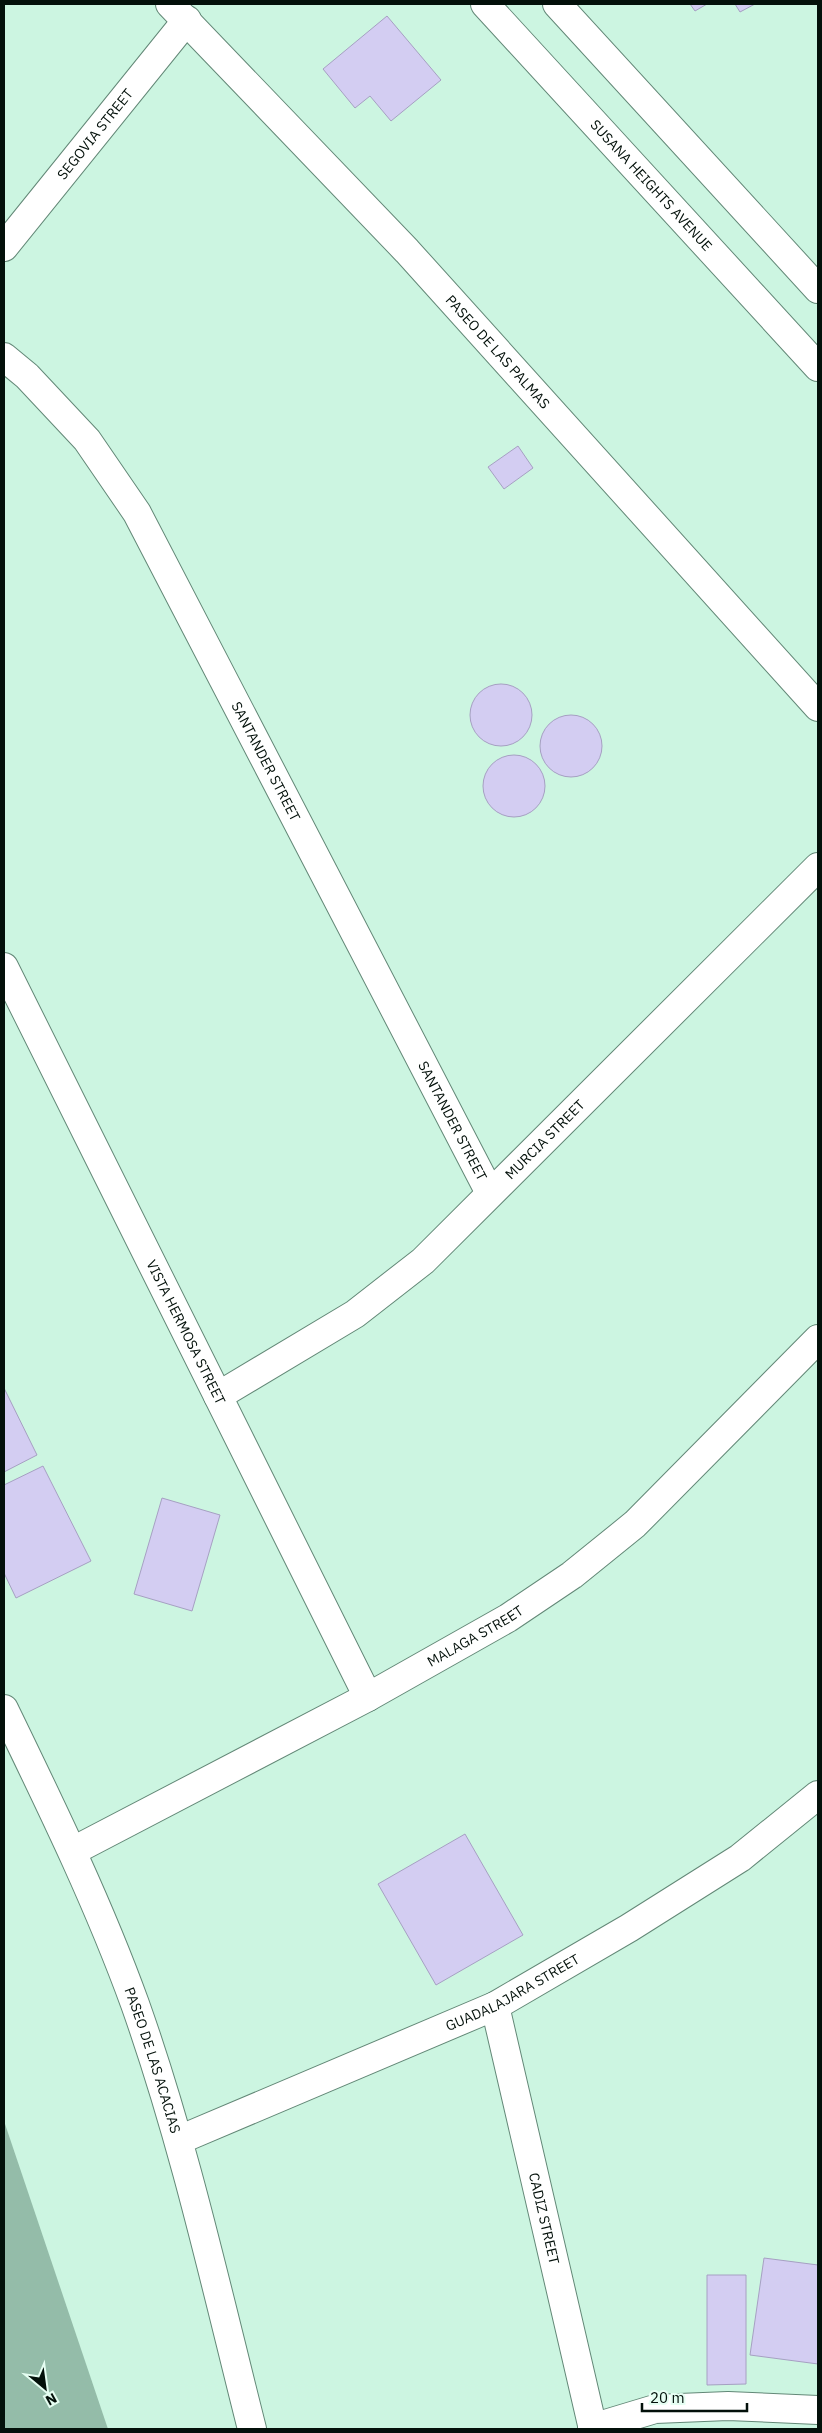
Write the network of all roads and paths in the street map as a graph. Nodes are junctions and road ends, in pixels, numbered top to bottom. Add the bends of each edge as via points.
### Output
1 (485, 4) edge
2 (557, 4) edge
3 (178, 12) edge
4 (4, 247) edge
5 (818, 289) edge
6 (4, 357) edge
7 (818, 366) edge
8 (818, 707) edge
9 (818, 867) edge
10 (4, 967) edge
11 (490, 1193) junction
12 (818, 1339) edge
13 (218, 1396) junction
14 (368, 1697) junction
15 (4, 1709) edge
16 (818, 1795) edge
17 (72, 1851) junction
18 (495, 2006) junction
19 (179, 2140) junction
20 (818, 2410) edge
21 (252, 2429) edge
22 (593, 2429) edge

1 - 7 street, SUSANA HEIGHTS AVENUE
2 - 5 street
3 - 4 street, SEGOVIA STREET
3 - 8 street, PASEO DE LAS PALMAS via 407,251
6 - 11 street, SANTANDER STREET via 27,376 87,440 137,513
9 - 11 street, MURCIA STREET
10 - 13 street, VISTA HERMOSA STREET
11 - 13 street, MURCIA STREET via 423,1261 355,1314
12 - 14 street, MALAGA STREET via 635,1524 572,1575 508,1618
13 - 14 street, VISTA HERMOSA STREET
14 - 17 street, MALAGA STREET
15 - 17 street, PASEO DE LAS ACACIAS
16 - 18 street, GUADALAJARA STREET via 740,1858 629,1928
17 - 19 street, PASEO DE LAS ACACIAS via 134,2003
18 - 19 street, GUADALAJARA STREET
18 - 22 street, CADIZ STREET
19 - 21 street, PASEO DE LAS ACACIAS
20 - 22 street via 728,2406 655,2409

